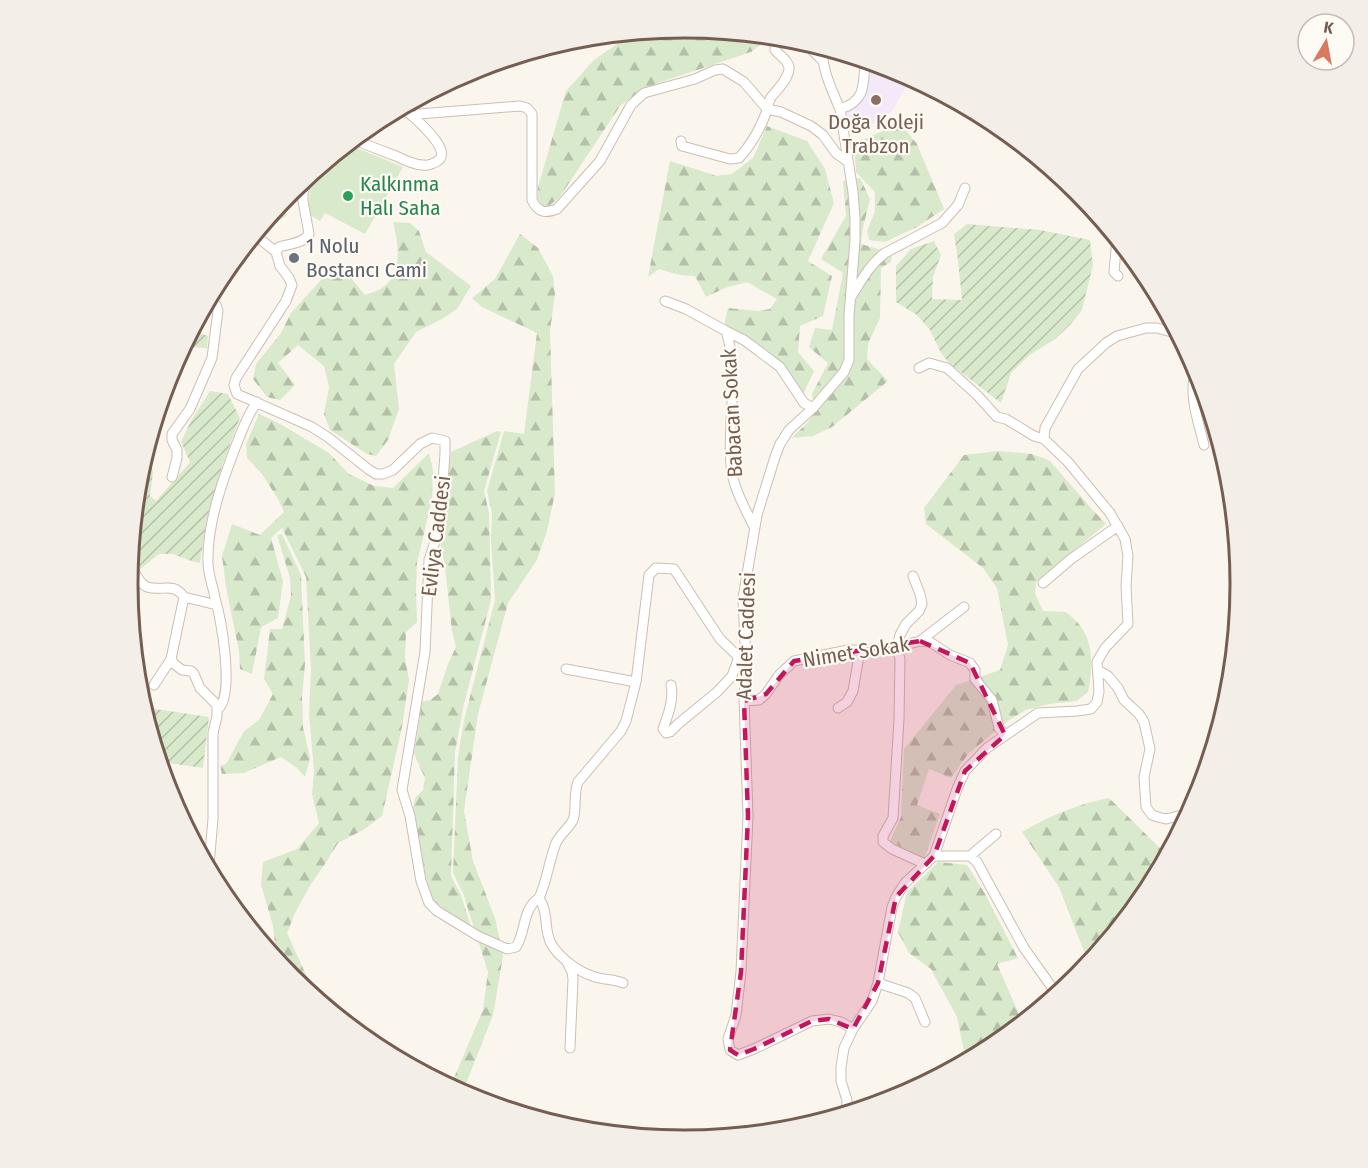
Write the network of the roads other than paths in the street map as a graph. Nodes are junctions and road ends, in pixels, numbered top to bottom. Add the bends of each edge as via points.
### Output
1 (775, 45) edge
2 (816, 54) edge
3 (822, 55) edge
4 (822, 60) junction
5 (864, 69) edge
6 (767, 109) junction
7 (840, 109) junction
8 (408, 113) edge
9 (415, 118) junction
10 (681, 141) dead end
11 (362, 143) edge
12 (847, 161) junction
13 (965, 188) dead end
14 (303, 193) edge
15 (260, 239) edge
16 (1118, 251) edge
17 (276, 252) junction
18 (1118, 276) dead end
19 (850, 299) junction
20 (664, 301) dead end
21 (215, 304) edge
22 (726, 331) junction
23 (1168, 331) edge
24 (920, 368) dead end
25 (1193, 385) edge
26 (257, 402) junction
27 (813, 408) junction
28 (1044, 440) junction
29 (1204, 445) dead end
30 (172, 477) dead end
31 (1118, 526) junction
32 (754, 527) junction
33 (914, 576) dead end
34 (138, 578) edge
35 (1043, 583) dead end
36 (184, 597) junction
37 (217, 605) junction
38 (964, 607) dead end
39 (920, 641) junction
40 (897, 646) junction
41 (860, 650) junction
42 (171, 659) junction
43 (742, 661) junction
44 (566, 669) dead end
45 (1098, 670) junction
46 (636, 682) junction
47 (154, 685) dead end
48 (671, 685) dead end
49 (744, 701) junction
50 (838, 708) dead end
51 (218, 709) junction
52 (1005, 735) junction
53 (1179, 816) edge
54 (996, 834) dead end
55 (210, 855) edge
56 (934, 856) junction
57 (970, 856) junction
58 (925, 864) junction
59 (539, 898) junction
60 (566, 960) junction
61 (623, 983) dead end
62 (878, 983) junction
63 (1051, 986) dead end
64 (925, 1022) dead end
65 (852, 1029) junction
66 (570, 1048) dead end
67 (847, 1105) edge

1 - 6 street via 789,67
2 - 4 street
3 - 4 street
4 - 7 street, Adalet Caddesi
5 - 7 street via 863,93
6 - 9 street via 744,82 723,69 644,93 631,105 600,161 557,209 549,212 542,212 532,200 532,114 527,108 419,114
6 - 10 street via 740,158 730,159 682,146
6 - 12 street via 811,126
7 - 12 street, Adalet Caddesi
8 - 9 street
9 - 11 street via 439,145 442,152 437,162 411,162
12 - 19 street, Adalet Caddesi via 855,219
13 - 19 street via 958,205 942,223 878,258
14 - 17 street via 307,239 279,246
15 - 17 street, Evliya Caddesi
16 - 18 street via 1114,272
17 - 26 street, Evliya Caddesi via 280,266 290,278 290,292 234,386 237,394
19 - 27 street, Adalet Caddesi via 849,360 844,372
20 - 22 street, Babacan Sokak
21 - 30 street via 218,311 212,358 190,409 172,434 177,458
22 - 27 street, Babacan Sokak via 780,367 804,403
22 - 32 street, Babacan Sokak via 732,355 731,469
23 - 28 street via 1146,328 1117,336 1083,362 1045,428
24 - 28 street via 928,363 947,368 997,417
25 - 29 street
26 - 37 street via 247,418 216,502 208,561
26 - 59 street, Evliya Caddesi via 312,427 376,474 393,470 432,438 445,441 440,526 429,560 425,652 402,790 421,881 429,903 437,911 507,949 516,947 529,908
27 - 32 street, Adalet Caddesi via 780,444
28 - 31 street via 1068,462
31 - 35 street
31 - 45 street via 1128,556 1128,624 1105,648 1097,662
32 - 43 street, Adalet Caddesi via 743,598
33 - 40 street via 922,604 906,624
34 - 36 street via 148,587 179,590
36 - 37 street
36 - 42 street
37 - 51 street via 226,665 225,693
38 - 39 street
39 - 40 street, Nimet Sokak
39 - 52 street, Nimet Sokak via 930,642 969,663 975,670 975,679 992,700 999,728
40 - 41 street, Nimet Sokak
40 - 58 street via 900,683 893,818 883,842
41 - 49 street, Nimet Sokak via 794,661 759,700
41 - 50 street via 852,692
42 - 47 street
42 - 51 street via 182,670 194,674
43 - 46 street via 720,639 674,569 656,568 649,575
43 - 48 street via 717,692 666,733 663,729 669,715
43 - 49 street, Adalet Caddesi
44 - 46 street
45 - 52 street via 1099,692 1091,709 1038,713
45 - 53 street via 1108,676 1143,722 1150,749 1144,777 1146,807 1158,817
46 - 59 street via 621,731 578,782 573,820 555,845
49 - 65 street, Adalet Caddesi via 748,816 741,972 736,1015 728,1039 730,1050 738,1055 812,1021 829,1019
51 - 55 street via 213,733
52 - 56 street via 965,771
54 - 57 street
56 - 57 street
56 - 58 street
57 - 63 street
58 - 62 street via 896,897
59 - 60 street via 544,905 550,942
60 - 61 street via 597,978
60 - 66 street via 573,979
62 - 64 street via 915,998
62 - 65 street via 872,1001
65 - 67 street via 841,1067

